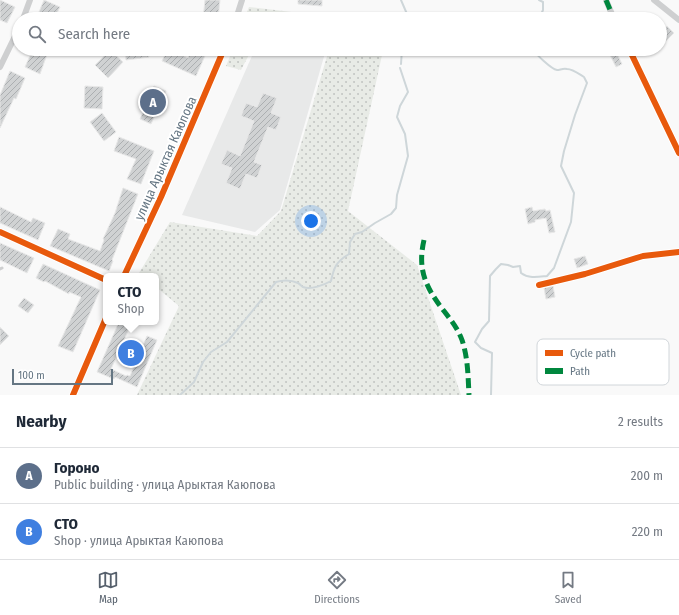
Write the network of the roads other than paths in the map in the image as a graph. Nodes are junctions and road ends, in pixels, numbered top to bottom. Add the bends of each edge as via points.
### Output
1 (30, 0) edge
2 (242, 0) edge
3 (606, 0) edge
4 (654, 0) edge
5 (26, 12) edge
6 (238, 12) edge
7 (611, 12) edge
8 (679, 20) edge
9 (12, 42) edge
10 (221, 56) edge
11 (632, 56) edge
12 (0, 67) edge
13 (679, 153) edge
14 (0, 232) edge
15 (679, 252) edge
16 (125, 273) edge
17 (103, 279) edge
18 (539, 285) dead end
19 (103, 325) edge
20 (73, 395) edge

1 - 5 street
2 - 6 street
3 - 7 street
4 - 8 street
9 - 12 street
10 - 16 street, улица Арыктая Каюпова
11 - 13 street
14 - 17 street
15 - 18 street via 643,256
19 - 20 street

